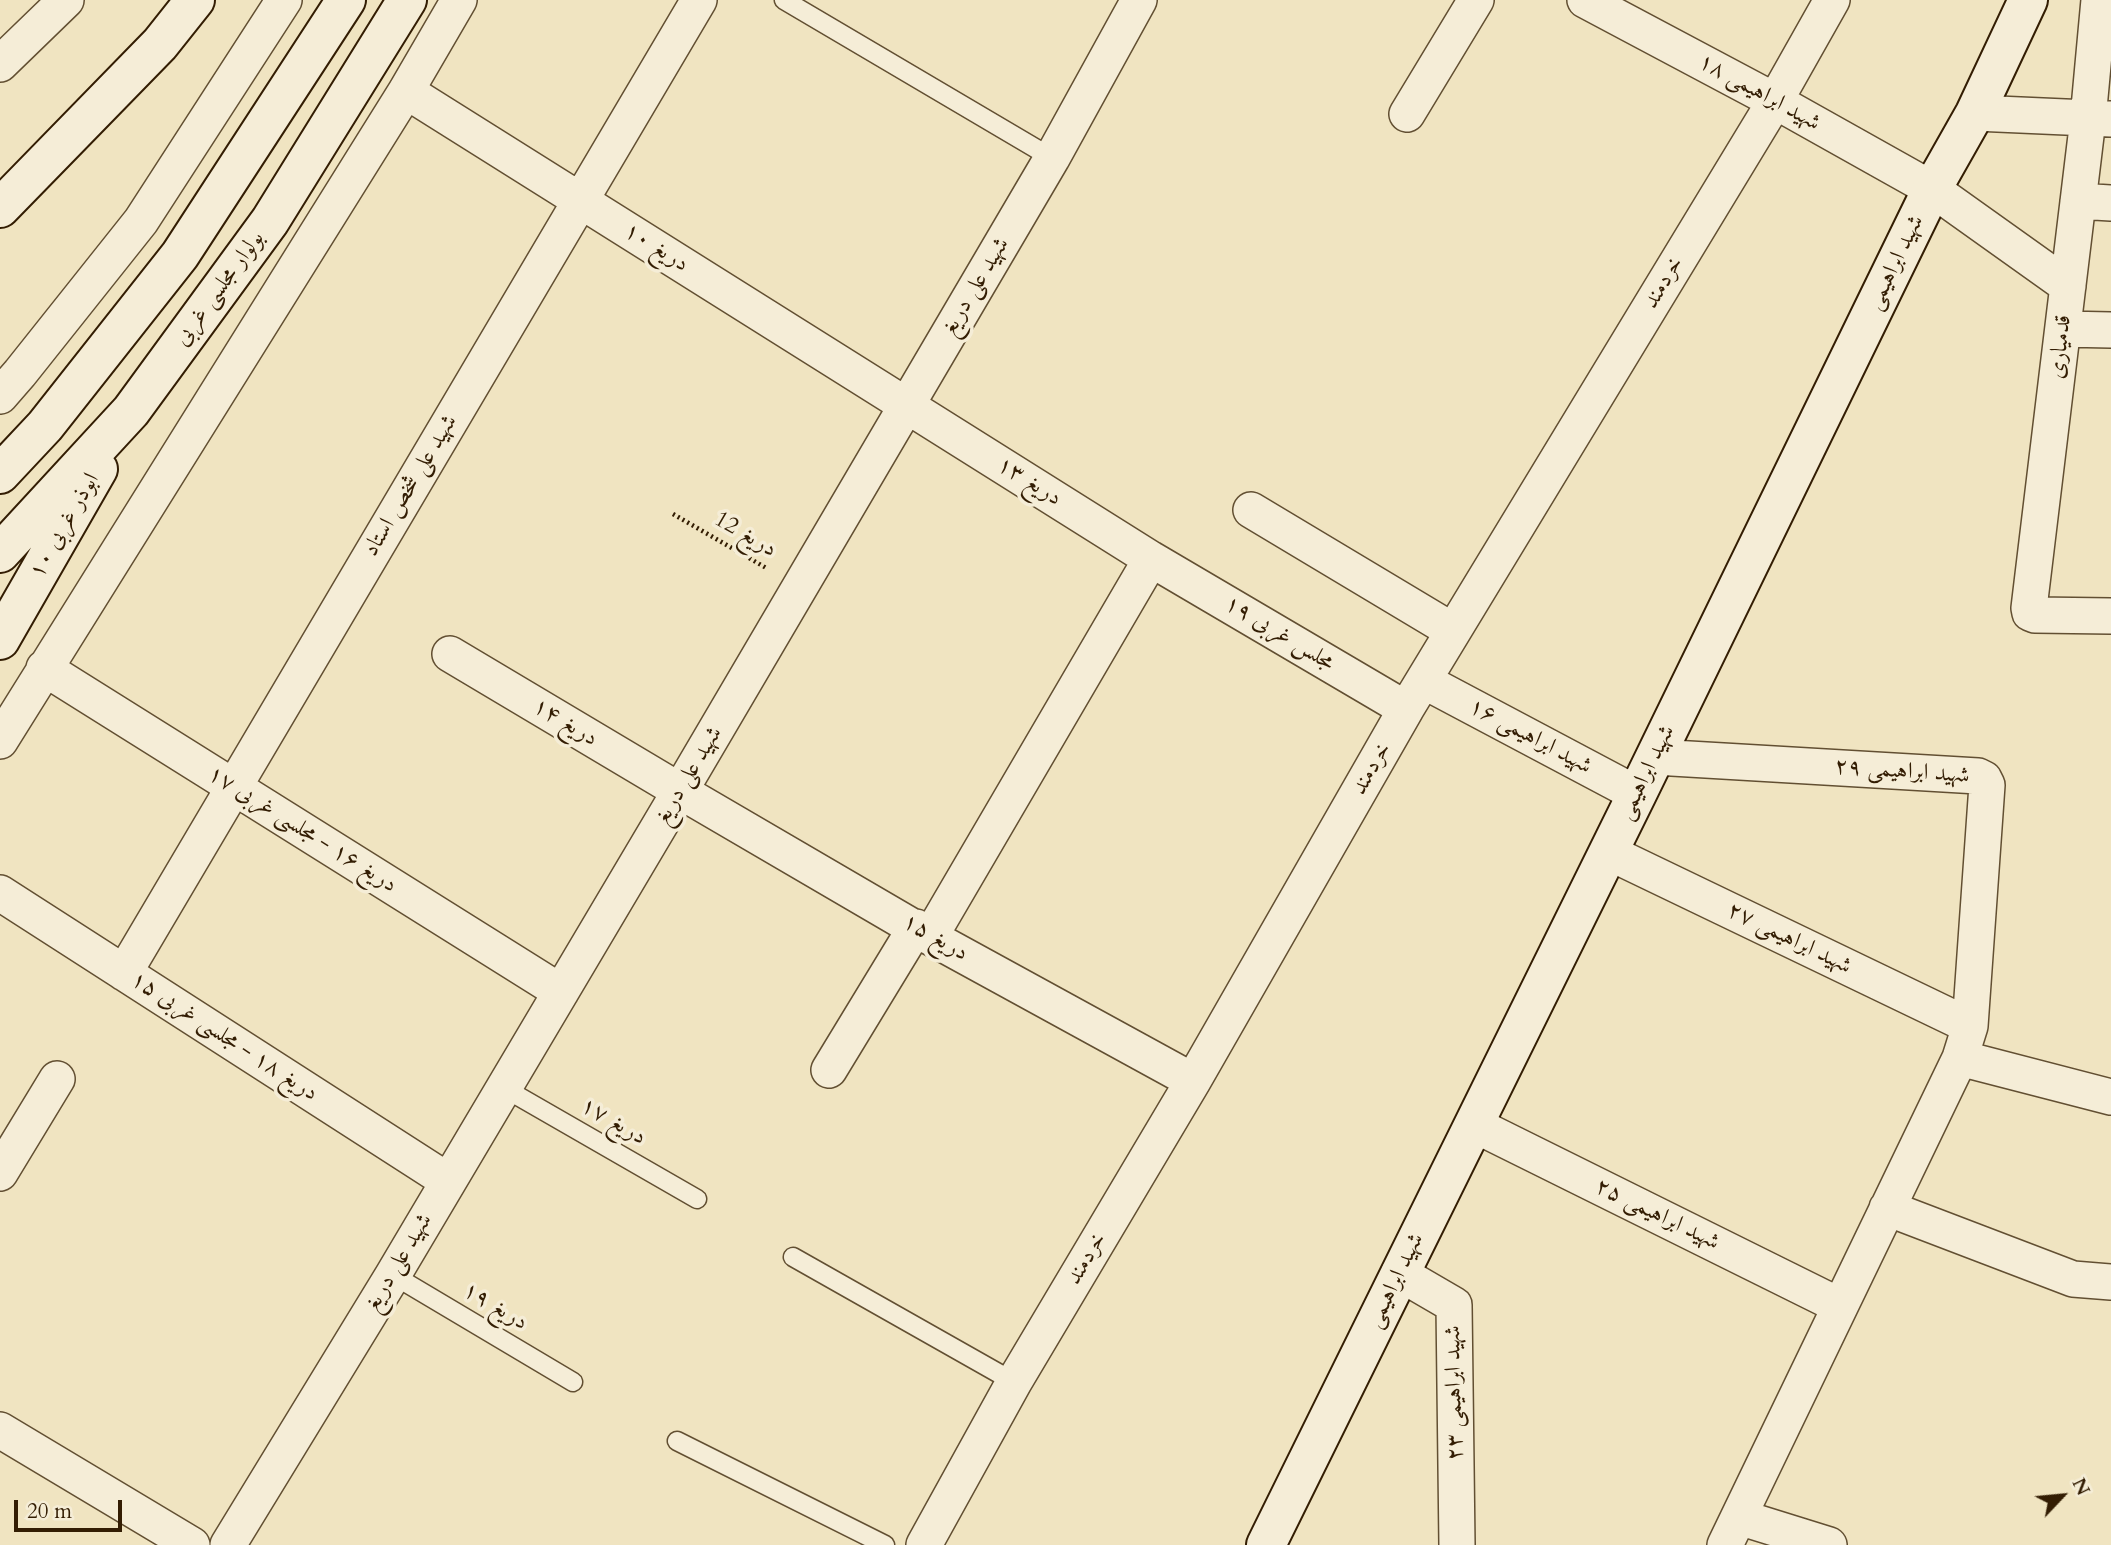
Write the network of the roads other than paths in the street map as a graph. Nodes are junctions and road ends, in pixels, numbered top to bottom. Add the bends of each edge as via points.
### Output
1 (66, 0) edge
2 (195, 0) edge
3 (284, 0) edge
4 (346, 0) edge
5 (407, 0) edge
6 (459, 0) edge
7 (699, 0) edge
8 (784, 0) edge
9 (1139, 0) edge
10 (1476, 0) edge
11 (1585, 0) edge
12 (1832, 0) edge
13 (2028, 0) edge
14 (2099, 0) edge
15 (0, 65) edge
16 (406, 91) junction
17 (1775, 101) junction
18 (1975, 113) junction
19 (1407, 114) dead end
20 (2100, 119) edge
21 (1052, 158) junction
22 (1932, 189) junction
23 (580, 201) junction
24 (2095, 202) edge
25 (0, 208) edge
26 (2068, 286) junction
27 (2063, 329) junction
28 (2111, 330) edge
29 (0, 396) edge
30 (906, 405) junction
31 (131, 411) junction
32 (0, 474) edge
33 (1251, 510) dead end
34 (0, 553) edge
35 (1151, 559) junction
36 (2111, 616) edge
37 (1453, 631) junction
38 (0, 640) edge
39 (450, 654) dead end
40 (44, 668) junction
41 (1415, 695) junction
42 (0, 741) edge
43 (1655, 757) junction
44 (233, 787) junction
45 (680, 791) junction
46 (1637, 794) junction
47 (1608, 852) junction
48 (0, 893) edge
49 (923, 932) junction
50 (124, 973) junction
51 (561, 992) junction
52 (1965, 1042) junction
53 (829, 1070) dead end
54 (57, 1079) dead end
55 (1193, 1081) junction
56 (504, 1088) junction
57 (2111, 1097) edge
58 (1473, 1124) junction
59 (0, 1173) edge
60 (449, 1181) junction
61 (697, 1199) dead end
62 (1887, 1208) junction
63 (793, 1257) dead end
64 (1399, 1273) junction
65 (393, 1275) junction
66 (2111, 1282) edge
67 (1840, 1306) junction
68 (572, 1382) dead end
69 (1014, 1382) junction
70 (0, 1430) edge
71 (677, 1441) dead end
72 (1732, 1531) edge
73 (192, 1545) edge
74 (228, 1545) edge
75 (885, 1545) edge
76 (924, 1545) edge
77 (1266, 1545) edge
78 (1457, 1545) edge
79 (1829, 1545) edge

1 - 15 street
2 - 25 street via 160,44
3 - 29 street via 141,221
4 - 32 street via 180,255 45,426
5 - 31 street, بولوار مجلسی غربی via 270,221
6 - 16 street
7 - 23 street, شهید علی شخص استاد
8 - 21 lane
9 - 21 street, شهید علی دریغ
10 - 19 street
11 - 17 street, شهید ابراهیمی ۱۸
12 - 17 street, خردمند
13 - 18 street, شهید ابراهیمی
14 - 20 street, قدمیاری
16 - 23 street, دریغ ۱۰
16 - 40 street
17 - 22 street, شهید ابراهیمی ۱۸
17 - 37 street, خردمند
18 - 20 street
18 - 22 street, شهید ابراهیمی
20 - 24 street, قدمیاری
21 - 30 street, شهید علی دریغ
22 - 26 street, شهید ابراهیمی ۱۸
22 - 43 street, شهید ابراهیمی
23 - 30 street, دریغ ۱۰
23 - 44 street, شهید علی شخص استاد
24 - 26 street, قدمیاری
26 - 27 street, قدمیاری
27 - 28 street
27 - 36 street, قدمیاری via 2029,608 2035,615
30 - 35 street, دریغ ۱۳
30 - 45 street, شهید علی دریغ
31 - 34 street, بولوار مجلسی غربی
31 - 38 street, ابوذر غربی ۱۰
33 - 37 street
35 - 41 street, مجلس غربی ۱۹
35 - 49 street
37 - 41 street, خردمند
39 - 45 street, دریغ ۱۴
40 - 42 street
40 - 44 street, دریغ ۱۶ - مجلسی غربی ۱۷
41 - 46 street, شهید ابراهیمی ۱۶
41 - 55 street, خردمند
43 - 46 street, شهید ابراهیمی
43 - 52 street, شهید ابراهیمی ۲۹ via 1984,779
44 - 50 street, شهید علی شخص استاد
44 - 51 street, دریغ ۱۶ - مجلسی غربی ۱۷
45 - 49 street, دریغ ۱۵
45 - 51 street, شهید علی دریغ
46 - 47 street, شهید ابراهیمی
47 - 52 street, شهید ابراهیمی ۲۷
47 - 58 street, شهید ابراهیمی
48 - 50 street, دریغ ۱۸ - مجلسی غربی ۱۵
49 - 53 street
49 - 55 street, دریغ ۱۵
50 - 60 street, دریغ ۱۸ - مجلسی غربی ۱۵
51 - 56 street, شهید علی دریغ
52 - 57 street, شهید ابراهیمی ۲۷
52 - 62 street
54 - 59 street
55 - 69 street, خردمند
56 - 60 street, شهید علی دریغ
56 - 61 lane, دریغ ۱۷
58 - 64 street, شهید ابراهیمی
58 - 67 street, شهید ابراهیمی ۲۵
60 - 65 street, شهید علی دریغ
62 - 66 street via 2073,1279
62 - 67 street
63 - 69 lane
64 - 77 street, شهید ابراهیمی
64 - 78 street, شهید ابراهیمی ۲۳ via 1454,1305
65 - 68 lane, دریغ ۱۹
65 - 74 street, شهید علی دریغ
67 - 72 street
69 - 76 street, خردمند
70 - 73 street
71 - 75 lane
72 - 79 street

